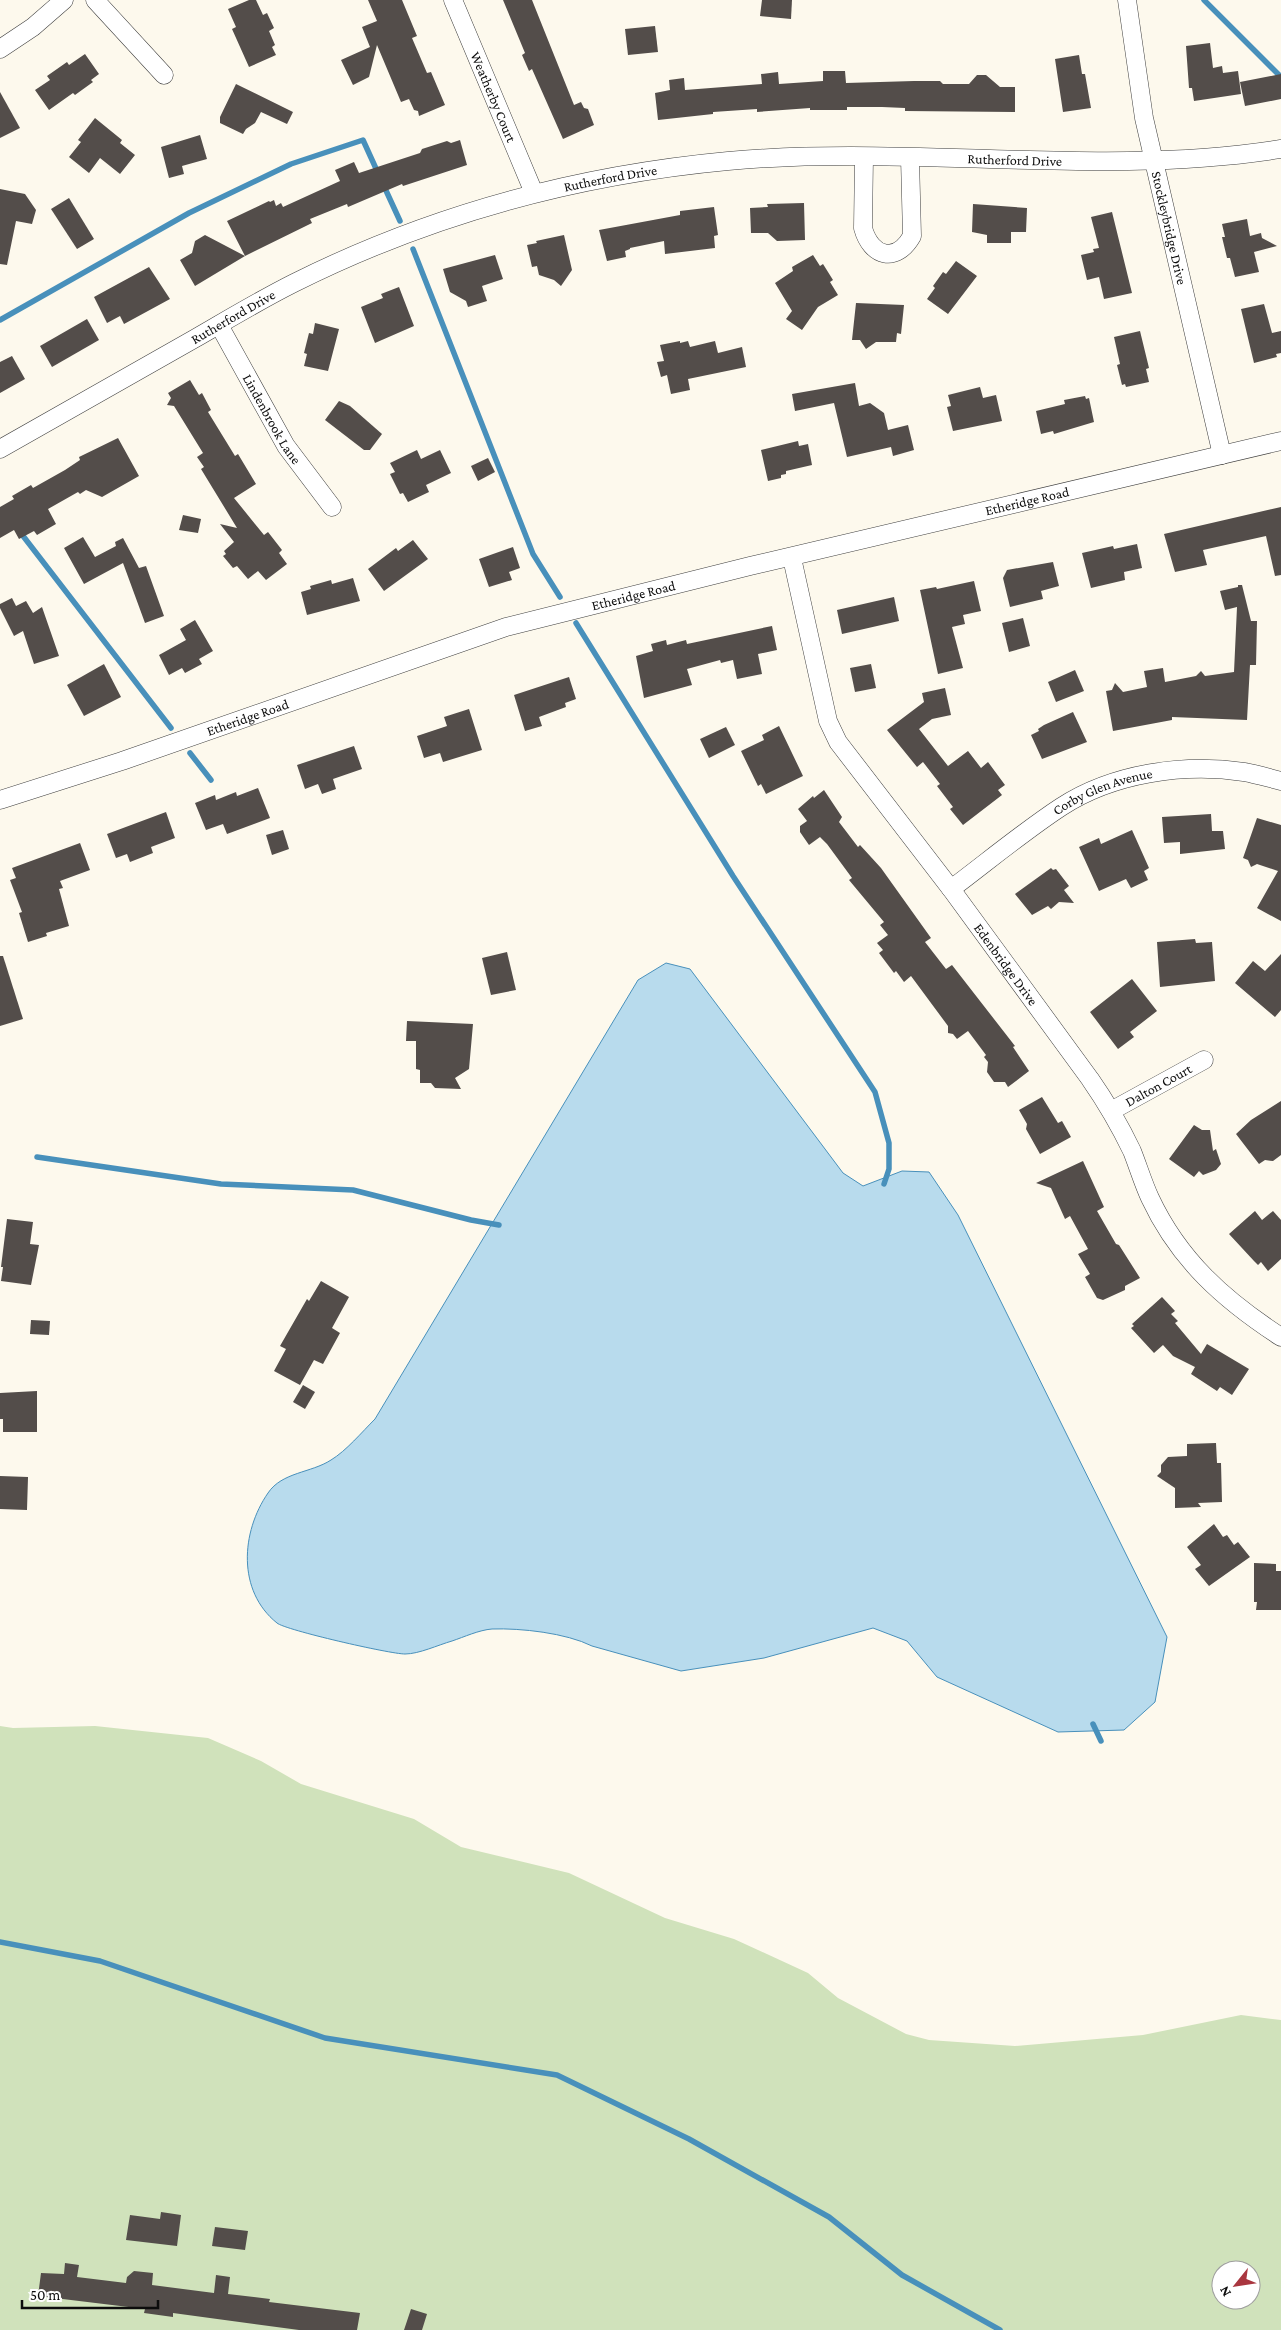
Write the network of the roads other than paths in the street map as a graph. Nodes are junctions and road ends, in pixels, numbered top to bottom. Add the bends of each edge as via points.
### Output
1 (64, 0) edge
2 (94, 0) edge
3 (453, 0) edge
4 (1127, 0) edge
5 (0, 49) edge
6 (164, 75) dead end
7 (1281, 149) edge
8 (864, 157) junction
9 (910, 158) junction
10 (1155, 161) junction
11 (534, 193) junction
12 (219, 325) junction
13 (1281, 441) edge
14 (0, 449) edge
15 (1222, 455) junction
16 (332, 507) dead end
17 (792, 558) junction
18 (1281, 781) edge
19 (0, 800) edge
20 (951, 889) junction
21 (1204, 1060) dead end
22 (1111, 1111) junction
23 (1281, 1336) edge

1 - 5 street via 33,27
2 - 6 street
3 - 11 street, Weatherby Court
4 - 10 street, Stockleybridge Drive via 1144,118
7 - 10 street, Rutherford Drive via 1226,157
8 - 9 street, Rutherford Drive
8 - 9 street via 866,239 874,249 886,254 896,253 907,245 912,236
8 - 11 street, Rutherford Drive via 730,161 610,177
9 - 10 street, Rutherford Drive
10 - 15 street, Stockleybridge Drive
11 - 12 street, Rutherford Drive via 437,222 374,247 292,284
12 - 14 street, Rutherford Drive
12 - 16 street, Lindenbrook Lane via 286,446
13 - 15 street, Etheridge Road
15 - 17 street, Etheridge Road
17 - 19 street, Etheridge Road via 506,627 122,761
17 - 20 street, Edenbridge Drive via 831,728 838,742
18 - 20 street, Corby Glen Avenue via 1244,772 1197,769 1151,773 1105,786 1062,806
20 - 22 street, Edenbridge Drive
21 - 22 street, Dalton Court
22 - 23 street, Edenbridge Drive via 1150,1198 1174,1240 1206,1279 1243,1312

